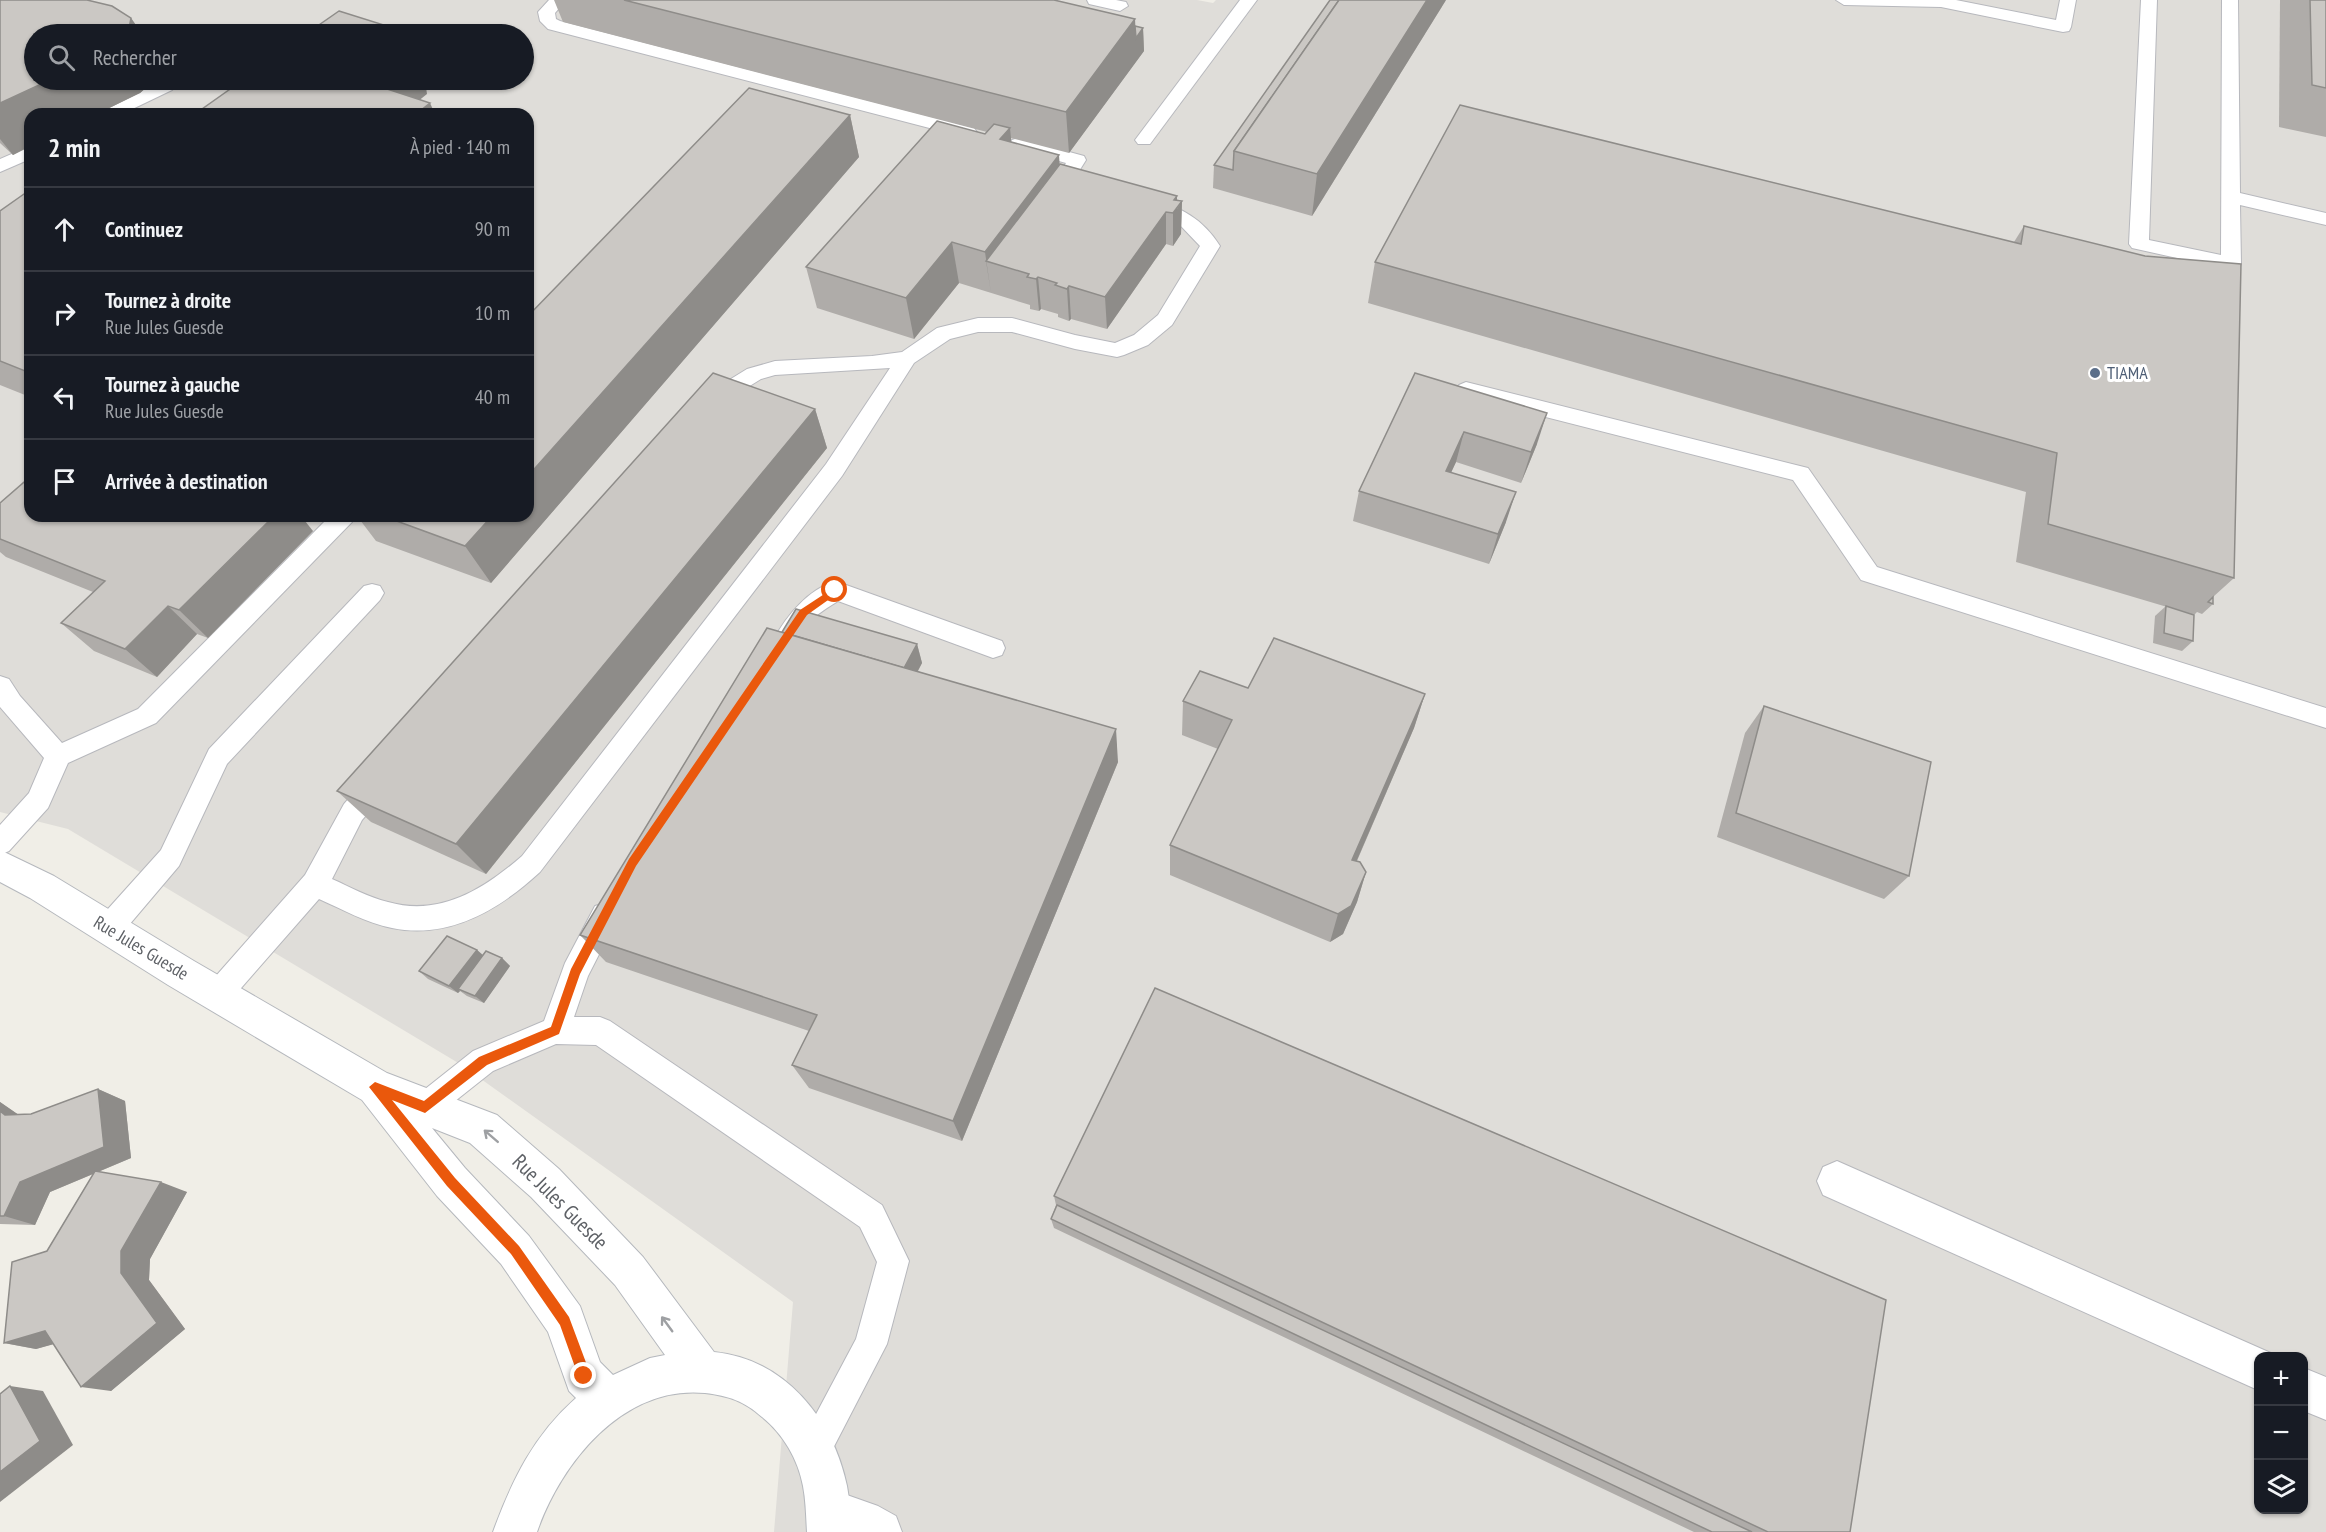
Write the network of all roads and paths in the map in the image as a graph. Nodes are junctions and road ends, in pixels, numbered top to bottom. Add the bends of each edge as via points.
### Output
1 (558, 0) edge
2 (1095, 0) edge
3 (1249, 0) edge
4 (1844, 0) edge
5 (2068, 0) edge
6 (2150, 0) edge
7 (2230, 0) edge
8 (1120, 6) dead end
9 (158, 90) edge
10 (120, 108) edge
11 (1144, 140) dead end
12 (24, 155) edge
13 (0, 166) edge
14 (1098, 189) edge
15 (2230, 197) junction
16 (1131, 199) edge
17 (2326, 219) edge
18 (907, 358) junction
19 (1466, 390) edge
20 (696, 421) edge
21 (338, 522) edge
22 (372, 593) dead end
23 (993, 648) dead end
24 (771, 661) edge
25 (0, 686) edge
26 (2326, 718) edge
27 (58, 756) junction
28 (392, 767) edge
29 (0, 843) edge
30 (0, 865) edge
31 (315, 884) junction
32 (617, 892) edge
33 (108, 929) junction
34 (218, 994) junction
35 (555, 1030) junction
36 (375, 1087) junction
37 (425, 1107) junction
38 (1838, 1181) dead end
39 (2254, 1367) edge
40 (702, 1371) junction
41 (2308, 1391) edge
42 (2326, 1399) edge
43 (608, 1400) junction
44 (815, 1448) junction
45 (830, 1522) edge
46 (515, 1532) edge
47 (880, 1532) edge

1 - 14 lane via 546,12 548,21 555,25 1077,160 1065,179
2 - 8 lane
3 - 11 lane
4 - 5 lane via 1941,2 2063,27
6 - 15 lane via 2139,244 2231,264
7 - 15 lane
9 - 10 lane
12 - 13 lane
15 - 17 lane
16 - 18 lane via 1175,212 1199,229 1210,246 1165,320 1141,340 1118,350 1012,325 978,325 944,333
18 - 20 lane via 775,368 754,374 720,395
18 - 31 lane via 834,470 538,855 508,885 476,906 442,918 392,916
19 - 26 lane via 1800,474 1869,574
21 - 27 lane via 147,716
22 - 33 lane via 218,757 170,858
23 - 24 lane via 835,590 804,613
25 - 27 lane
27 - 29 lane via 39,800
28 - 31 lane via 353,812
30 - 33 street, Rue Jules Guesde
31 - 34 lane
32 - 35 lane via 575,972
33 - 34 street, Rue Jules Guesde
34 - 36 street, Rue Jules Guesde
35 - 37 lane via 483,1061
35 - 44 lane via 600,1031 870,1215 893,1261 871,1344
36 - 37 street, Rue Jules Guesde
36 - 43 street, Rue Jules Guesde via 451,1182 515,1250 565,1321 584,1376
40 -> 37 street, Rue Jules Guesde via 629,1271 545,1183 483,1129
38 - 39 street
40 - 43 street via 670,1374
40 - 44 street via 730,1375 757,1385 800,1421
41 - 42 street
43 - 46 street via 583,1420 539,1474
44 - 45 street via 825,1478
45 - 47 street via 862,1522

